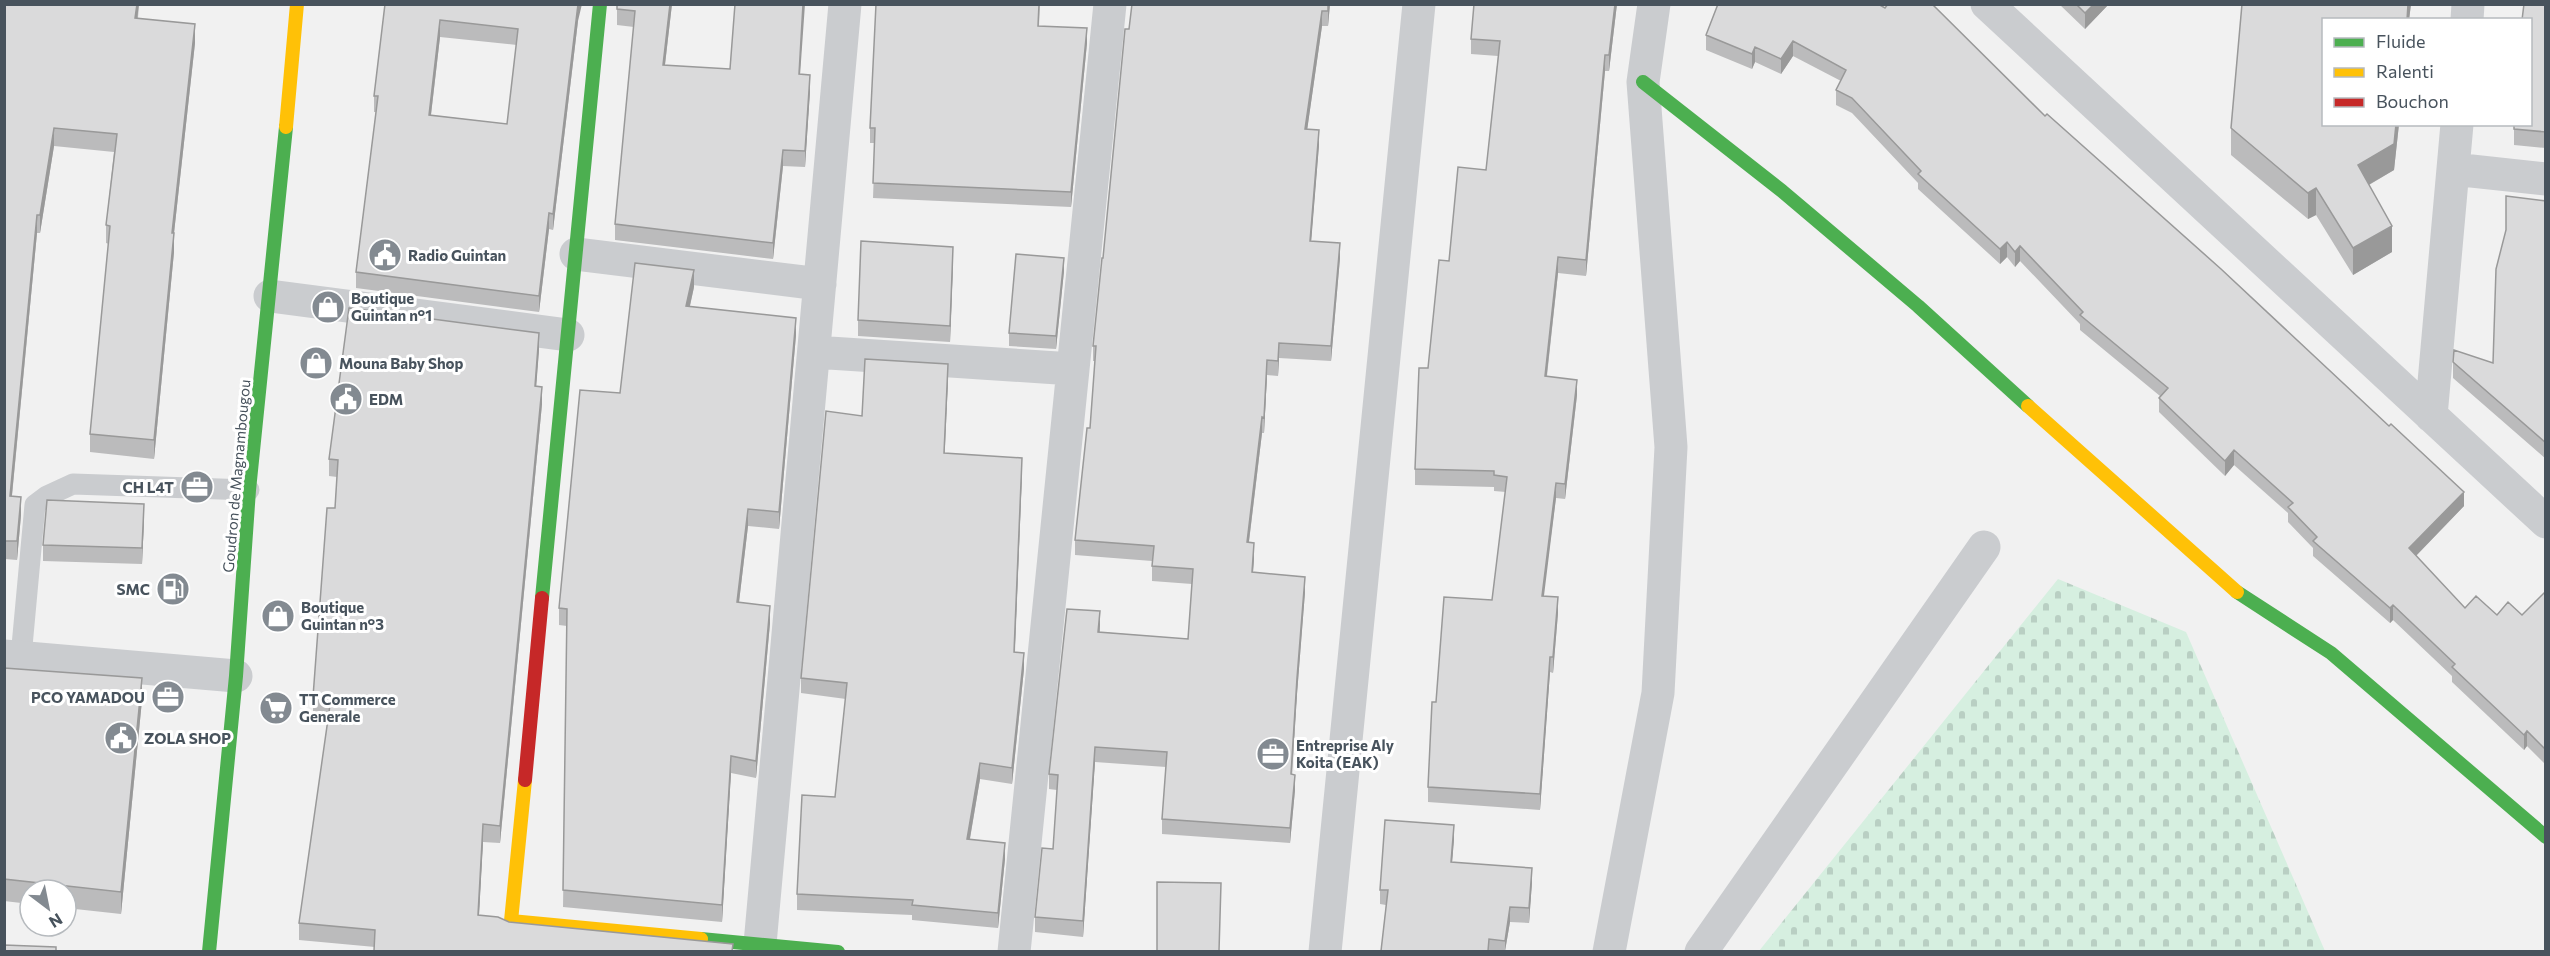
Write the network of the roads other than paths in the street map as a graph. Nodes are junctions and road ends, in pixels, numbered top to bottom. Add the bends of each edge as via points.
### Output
1 (297, 4) edge
2 (600, 4) edge
3 (845, 4) edge
4 (1110, 4) edge
5 (1419, 4) edge
6 (1654, 4) edge
7 (1987, 4) edge
8 (1643, 82) junction
9 (2457, 126) edge
10 (2453, 169) junction
11 (2546, 179) edge
12 (576, 254) junction
13 (820, 284) junction
14 (270, 296) junction
15 (568, 335) junction
16 (814, 352) junction
17 (1073, 369) junction
18 (2431, 416) junction
19 (249, 490) junction
20 (2546, 522) edge
21 (1984, 547) dead end
22 (13, 656) edge
23 (236, 676) junction
24 (2546, 837) edge
25 (760, 944) junction
26 (209, 951) edge
27 (838, 951) edge
28 (1014, 951) edge
29 (1325, 951) edge
30 (1609, 951) edge
31 (1701, 951) edge

1 - 14 street, Goudron de Magnambougou
2 - 12 street
3 - 13 street
4 - 17 street
5 - 29 street
6 - 8 street
7 - 18 street
8 - 24 street via 1782,191 1918,306 2230,588 2331,653
8 - 30 street via 1671,447 1658,693
9 - 10 street
10 - 11 street
10 - 18 street
12 - 13 street
12 - 15 street
13 - 16 street
14 - 15 street
14 - 19 street, Goudron de Magnambougou
15 - 25 street via 511,921
16 - 17 street
16 - 25 street
17 - 28 street
18 - 20 street
19 - 22 lane via 73,484 47,496 35,505
19 - 23 street, Goudron de Magnambougou
21 - 31 street
22 - 23 street
23 - 26 street, Goudron de Magnambougou
25 - 27 street

